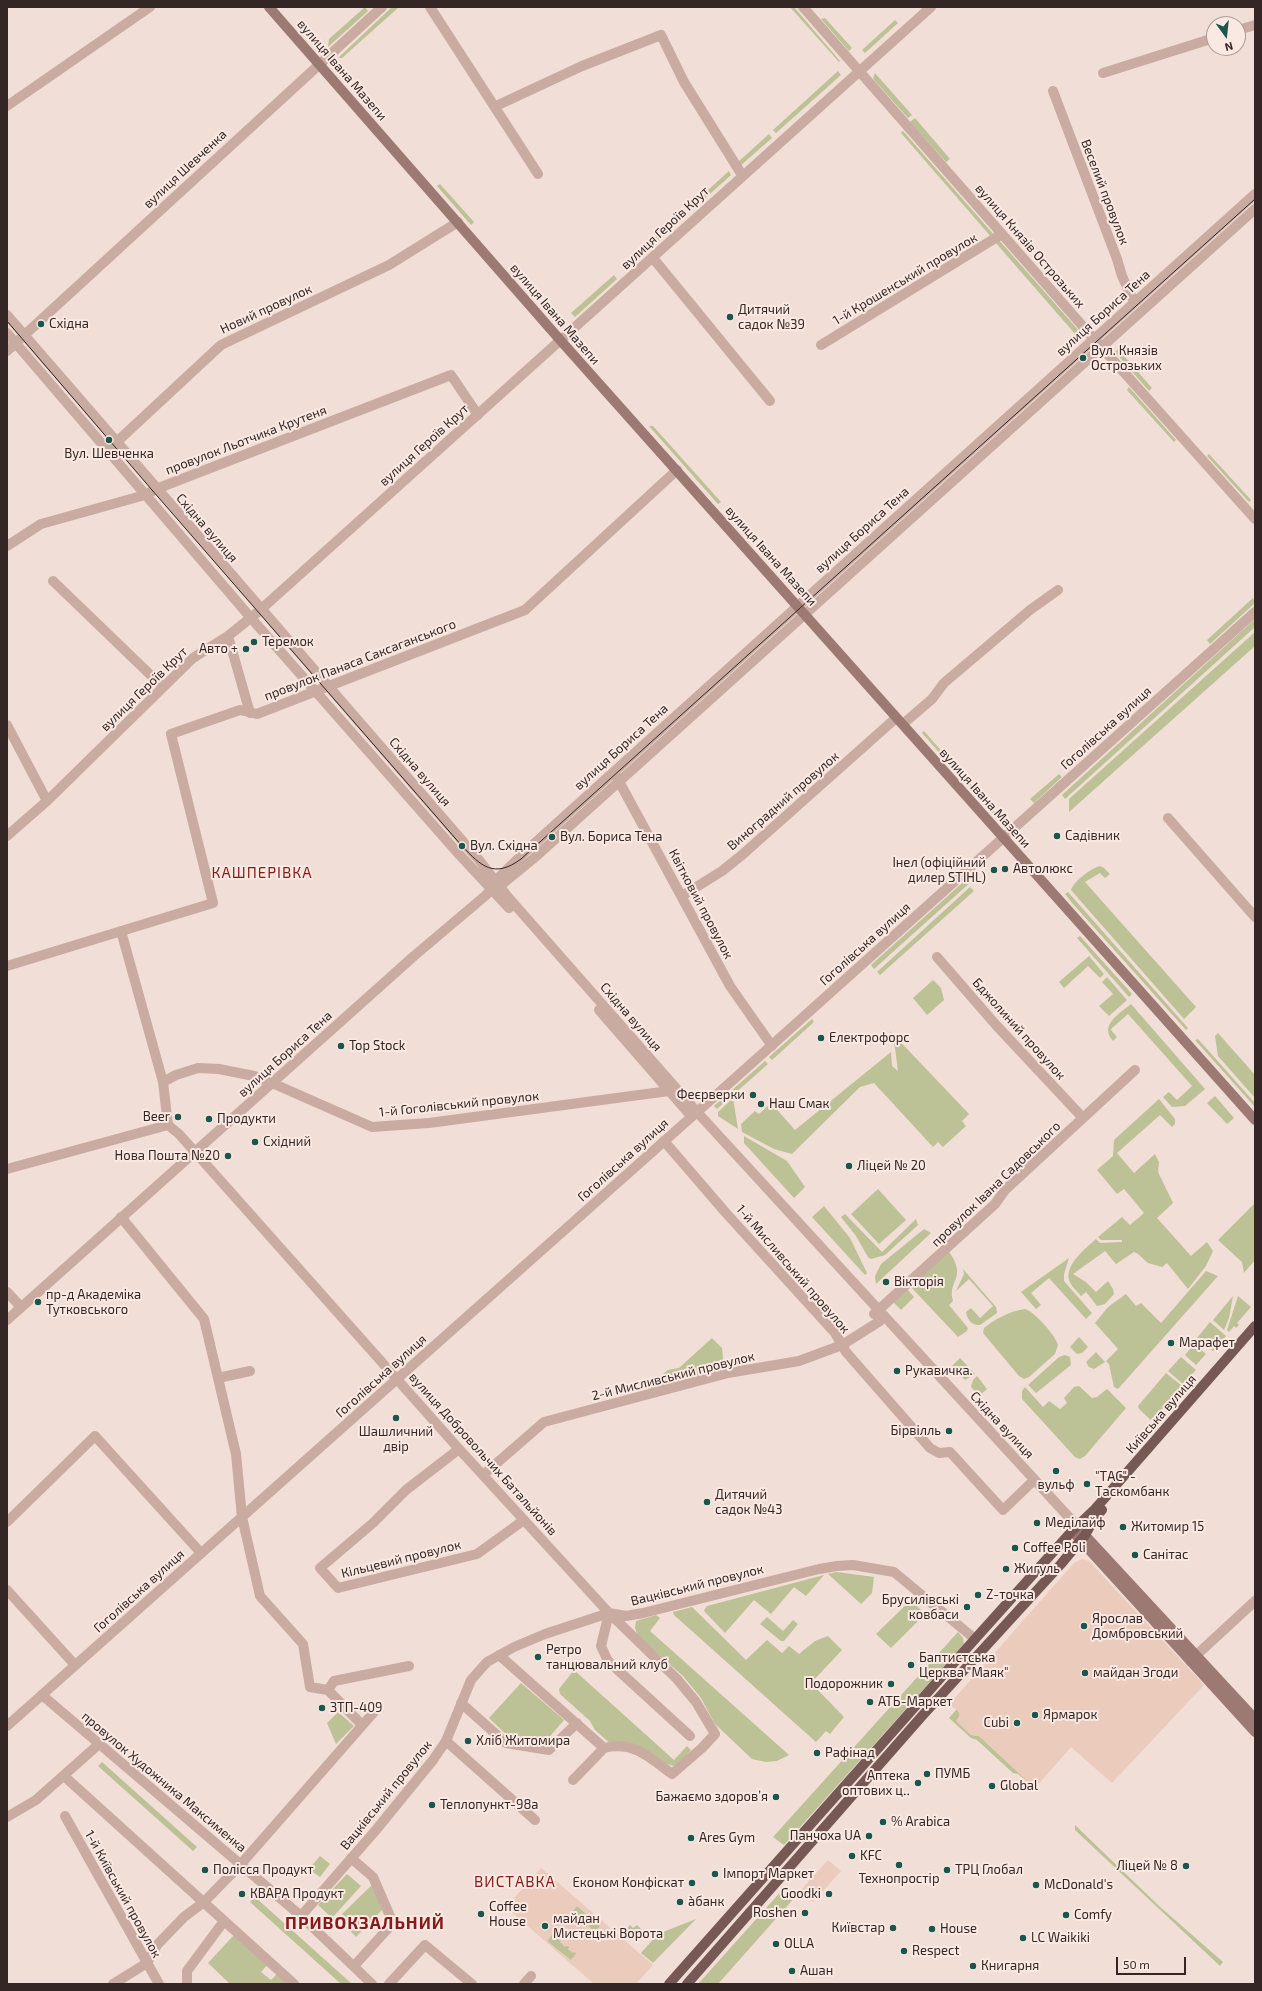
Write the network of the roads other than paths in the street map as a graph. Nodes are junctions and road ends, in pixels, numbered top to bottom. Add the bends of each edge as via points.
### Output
1 (150, 7) edge
2 (268, 7) edge
3 (382, 7) edge
4 (430, 7) edge
5 (803, 7) edge
6 (930, 7) edge
7 (1206, 41) edge
8 (319, 63) junction
9 (858, 71) junction
10 (1103, 73) dead end
11 (1052, 91) dead end
12 (7, 106) edge
13 (496, 106) junction
14 (538, 174) dead end
15 (742, 175) junction
16 (1255, 194) edge
17 (1255, 209) edge
18 (458, 222) junction
19 (1002, 234) junction
20 (653, 258) junction
21 (1134, 302) junction
22 (7, 315) edge
23 (7, 334) edge
24 (24, 335) junction
25 (1093, 338) junction
26 (562, 341) junction
27 (15, 343) junction
28 (821, 345) dead end
29 (1101, 347) junction
30 (7, 351) edge
31 (770, 401) dead end
32 (478, 415) junction
33 (117, 443) junction
34 (107, 451) junction
35 (677, 470) junction
36 (156, 488) junction
37 (145, 495) junction
38 (1255, 519) edge
39 (7, 546) edge
40 (53, 581) dead end
41 (1058, 590) dead end
42 (797, 605) junction
43 (261, 610) junction
44 (1255, 612) edge
45 (805, 613) junction
46 (251, 618) junction
47 (228, 636) junction
48 (162, 686) junction
49 (328, 686) junction
50 (316, 690) junction
51 (250, 713) junction
52 (900, 721) junction
53 (7, 724) edge
54 (613, 771) junction
55 (620, 781) junction
56 (47, 801) junction
57 (1168, 818) dead end
58 (7, 836) edge
59 (1003, 838) junction
60 (496, 885) junction
61 (682, 896) junction
62 (1255, 917) edge
63 (121, 931) junction
64 (937, 957) dead end
65 (7, 966) edge
66 (772, 1046) junction
67 (1135, 1070) dead end
68 (163, 1082) junction
69 (272, 1083) junction
70 (669, 1091) junction
71 (694, 1114) junction
72 (1083, 1118) junction
73 (1255, 1120) edge
74 (168, 1125) junction
75 (664, 1141) junction
76 (194, 1152) junction
77 (7, 1169) edge
78 (121, 1217) junction
79 (7, 1292) edge
80 (21, 1307) junction
81 (877, 1315) junction
82 (7, 1320) edge
83 (1255, 1326) edge
84 (1255, 1336) edge
85 (842, 1345) junction
86 (250, 1371) dead end
87 (218, 1378) junction
88 (398, 1378) junction
89 (459, 1449) junction
90 (483, 1475) junction
91 (1030, 1484) junction
92 (242, 1517) junction
93 (524, 1520) junction
94 (7, 1522) edge
95 (1075, 1529) junction
96 (1083, 1538) junction
97 (201, 1553) junction
98 (7, 1590) edge
99 (1255, 1601) edge
100 (609, 1613) junction
101 (975, 1639) junction
102 (499, 1655) junction
103 (1193, 1658) junction
104 (75, 1665) junction
105 (409, 1666) dead end
106 (328, 1690) junction
107 (42, 1695) junction
108 (461, 1703) junction
109 (374, 1712) dead end
110 (1255, 1719) edge
111 (577, 1723) junction
112 (362, 1725) junction
113 (7, 1726) edge
114 (1255, 1732) edge
115 (690, 1736) dead end
116 (446, 1741) junction
117 (99, 1744) junction
118 (604, 1748) junction
119 (64, 1776) junction
120 (573, 1780) dead end
121 (65, 1816) dead end
122 (7, 1817) edge
123 (535, 1820) dead end
124 (351, 1858) junction
125 (241, 1864) junction
126 (204, 1902) junction
127 (300, 1916) junction
128 (224, 1921) junction
129 (147, 1963) junction
130 (354, 1966) junction
131 (531, 1976) dead end
132 (369, 1983) edge
133 (112, 1984) edge
134 (159, 1984) edge
135 (187, 1984) edge
136 (294, 1984) edge
137 (389, 1984) edge
138 (472, 1984) edge
139 (524, 1984) edge
140 (669, 1984) edge
141 (687, 1984) edge

1 - 12 street
2 - 8 main road, вулиця Івана Мазепи
3 - 8 street, вулиця Шевченка
4 - 13 street
5 - 9 street, вулиця Князів Острозьких
6 - 9 street, вулиця Героїв Крут
7 - 10 street
8 - 18 main road, вулиця Івана Мазепи
8 - 24 street, вулиця Шевченка
9 - 15 street, вулиця Героїв Крут
9 - 19 street, вулиця Князів Острозьких
11 - 21 street, Веселий провулок
13 - 14 street
13 - 15 street via 582,66 661,35 684,82
15 - 20 street, вулиця Героїв Крут
16 - 21 street, вулиця Бориса Тена
17 - 29 street, вулиця Бориса Тена
18 - 26 main road, вулиця Івана Мазепи
18 - 33 street, Новий провулок via 389,265 221,345
19 - 25 street, вулиця Князів Острозьких
19 - 28 street, 1-й Крошенський провулок
20 - 26 street, вулиця Героїв Крут
20 - 31 street
21 - 25 street, вулиця Бориса Тена
22 - 24 street, Східна вулиця
23 - 27 street, Східна вулиця
24 - 27 street, вулиця Шевченка
24 - 33 street, Східна вулиця
25 - 29 street, вулиця Князів Острозьких
25 - 42 street, вулиця Бориса Тена
26 - 32 street, вулиця Героїв Крут
26 - 35 main road, вулиця Івана Мазепи
27 - 30 street, вулиця Шевченка
27 - 34 street, Східна вулиця
29 - 38 street, вулиця Князів Острозьких
29 - 45 street, вулиця Бориса Тена
32 - 36 street, провулок Льотчика Крутеня via 451,374
32 - 43 street, вулиця Героїв Крут
33 - 34 street, Новий провулок
33 - 36 street, Східна вулиця
34 - 37 street, Східна вулиця
35 - 42 main road, вулиця Івана Мазепи
35 - 49 street, провулок Панаса Саксаганського via 525,610
36 - 37 street, провулок Льотчика Крутеня
36 - 43 street, Східна вулиця
37 - 39 street, провулок Льотчика Крутеня via 41,524
37 - 46 street, Східна вулиця
40 - 48 street
41 - 52 street, Виноградний провулок via 1030,610 944,683 932,699
42 - 45 main road, вулиця Івана Мазепи
42 - 54 street, вулиця Бориса Тена
43 - 46 street, вулиця Героїв Крут
43 - 49 street, Східна вулиця
44 - 59 street, Гоголівська вулиця
45 - 52 main road, вулиця Івана Мазепи
45 - 55 street, вулиця Бориса Тена
46 - 47 street, вулиця Героїв Крут
46 - 50 street, Східна вулиця
47 - 48 street, вулиця Героїв Крут via 193,658
47 - 51 street
48 - 56 street, вулиця Героїв Крут
49 - 50 street, провулок Панаса Саксаганського
49 - 60 street, Східна вулиця
50 - 51 street, провулок Панаса Саксаганського via 257,714
50 - 60 street, Східна вулиця
51 - 63 street, провулок Панаса Саксаганського via 240,710 171,734 213,903
52 - 59 main road, вулиця Івана Мазепи
52 - 61 street, Виноградний провулок via 742,855
53 - 56 street
54 - 55 street, Квітковий провулок
54 - 60 street, вулиця Бориса Тена
55 - 60 street, вулиця Бориса Тена
55 - 61 street, Квітковий провулок
56 - 58 street, вулиця Героїв Крут
57 - 62 street
59 - 66 street, Гоголівська вулиця
59 - 73 main road, вулиця Івана Мазепи
60 - 69 street, вулиця Бориса Тена
60 - 70 street, Східна вулиця
60 - 71 street, Східна вулиця
61 - 66 street, Квітковий провулок via 730,986
63 - 65 street, провулок Панаса Саксаганського
63 - 68 street
64 - 72 street, Бджолиний провулок
66 - 71 street, Гоголівська вулиця
67 - 72 street, провулок Івана Садовського
68 - 69 street, 1-й Гоголівський провулок via 176,1074 198,1068 254,1076
68 - 74 street
69 - 70 street, 1-й Гоголівський провулок via 372,1127 429,1123
69 - 76 street, вулиця Бориса Тена
70 - 71 street, Східна вулиця
71 - 75 street, Гоголівська вулиця
71 - 81 street, Східна вулиця
72 - 81 street, провулок Івана Садовського
74 - 76 street, вулиця Добровольчих Батальйонів via 180,1134
74 - 77 street
75 - 85 street, 1-й Мисливський провулок via 835,1333
75 - 88 street, Гоголівська вулиця
76 - 78 street, вулиця Бориса Тена
76 - 88 street, вулиця Добровольчих Батальйонів
78 - 80 street, вулиця Бориса Тена
78 - 87 street via 204,1319
79 - 80 street
80 - 82 street, вулиця Бориса Тена
81 - 85 street, 2-й Мисливський провулок
81 - 91 street, Східна вулиця
81 - 95 street, Східна вулиця
83 - 95 main road, Київська вулиця via 1095,1510
84 - 96 main road, Київська вулиця via 1094,1519
85 - 90 street, 2-й Мисливський провулок via 798,1361 728,1373 544,1422
85 - 91 street, 1-й Мисливський провулок via 930,1448 939,1453 950,1452 1003,1510
86 - 87 street
87 - 92 street via 236,1454
88 - 89 street, вулиця Добровольчих Батальйонів
88 - 92 street, Гоголівська вулиця
89 - 90 street, вулиця Добровольчих Батальйонів
89 - 93 street, Кільцевий провулок via 406,1490 373,1523 320,1568 338,1588 477,1554
90 - 93 street, вулиця Добровольчих Батальйонів
91 - 95 street, Східна вулиця
92 - 97 street, Гоголівська вулиця
92 - 106 street via 260,1596 303,1644 310,1687
93 - 100 street, вулиця Добровольчих Батальйонів
94 - 97 street via 95,1436
95 - 96 main road, Східна вулиця
95 - 101 main road, Київська вулиця
96 - 103 main road, Східна вулиця
96 - 141 main road, Київська вулиця
97 - 104 street, Гоголівська вулиця
98 - 104 street
99 - 103 street
100 - 101 street, Вацківський провулок via 626,1616 643,1613 819,1569 853,1565 894,1572
100 - 102 street, Вацківський провулок via 545,1634
100 - 115 street via 601,1646 608,1661
100 - 118 street, вулиця Добровольчих Батальйонів via 677,1679 696,1702 715,1734 672,1774 635,1748
101 - 140 main road, Київська вулиця
102 - 108 street, Вацківський провулок via 479,1669
102 - 111 street
103 - 110 main road, Східна вулиця
103 - 114 main road, Східна вулиця
104 - 107 street, Гоголівська вулиця
105 - 106 street via 334,1680
106 - 112 street
107 - 113 street, Гоголівська вулиця
107 - 117 street, провулок Художника Максименка
108 - 111 street via 506,1743 549,1750
108 - 116 street, Вацківський провулок
109 - 112 street
111 - 118 street
112 - 125 street
116 - 123 street
116 - 124 street, Вацківський провулок
117 - 119 street
117 - 125 street, провулок Художника Максименка
118 - 120 street
119 - 122 street via 36,1800
119 - 126 street
121 - 129 street, 1-й Київський провулок
124 - 127 street, Вацківський провулок
124 - 130 street via 373,1877 393,1923
125 - 126 street, провулок Художника Максименка
125 - 127 street
126 - 128 street
126 - 129 street, провулок Художника Максименка via 184,1917 157,1945
127 - 130 street
128 - 135 street via 187,1971
128 - 136 street
129 - 133 street
129 - 134 street, 1-й Київський провулок
130 - 132 street
131 - 139 street
137 - 138 street via 425,1945

